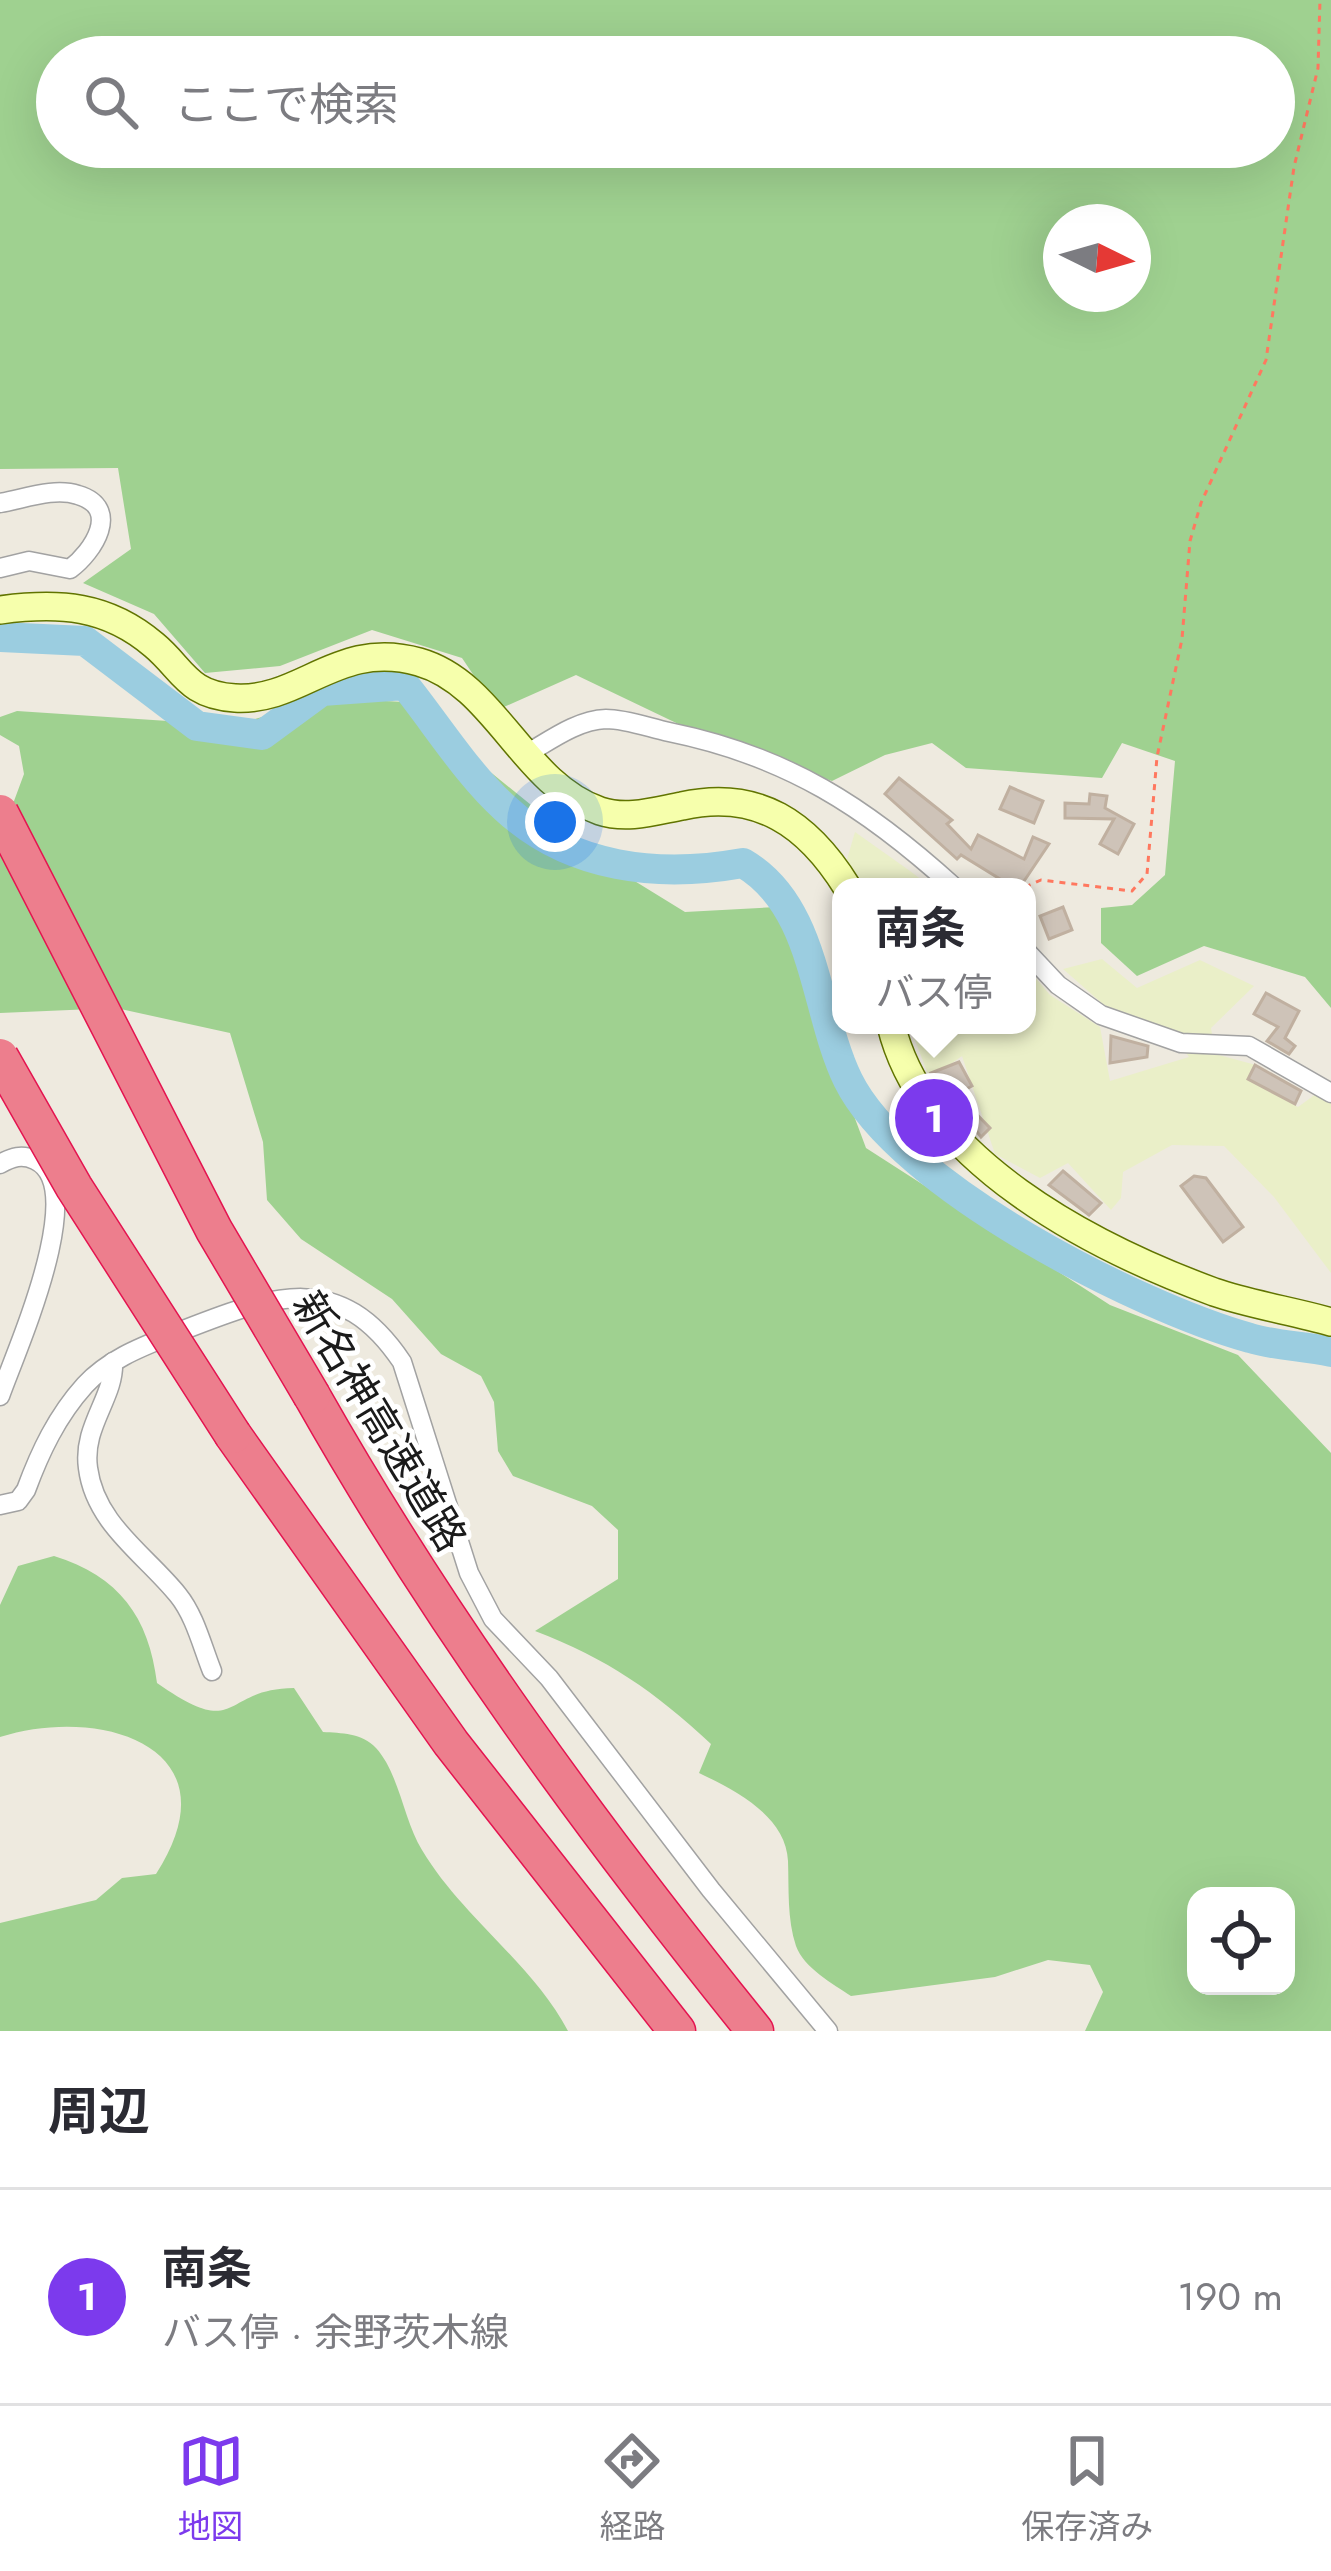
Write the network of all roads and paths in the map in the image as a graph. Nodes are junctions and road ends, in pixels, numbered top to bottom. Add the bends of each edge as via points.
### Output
1 (1320, 0) edge
2 (1295, 163) edge
3 (1294, 168) edge
4 (0, 503) edge
5 (0, 568) edge
6 (0, 610) edge
7 (523, 756) junction
8 (0, 813) edge
9 (840, 878) edge
10 (945, 878) edge
11 (1036, 882) edge
12 (1036, 962) edge
13 (894, 1034) edge
14 (0, 1057) edge
15 (1331, 1093) edge
16 (0, 1164) edge
17 (1331, 1322) edge
18 (113, 1362) junction
19 (0, 1396) edge
20 (0, 1505) edge
21 (212, 1671) dead end
22 (516, 1722) junction
23 (677, 2031) edge
24 (755, 2031) edge
25 (777, 2031) edge
26 (828, 2031) edge

1 - 2 path via 1318,68
3 - 11 path via 1266,360 1190,542 1147,874 1132,891
4 - 5 street via 82,495 98,508 101,527 98,543 70,569 29,561
6 - 7 main road via 74,604 108,616 157,646 178,676 232,698 266,696 357,658 422,663 450,675
7 - 9 main road via 571,797 604,812 639,815 739,800 773,811 807,832
7 - 10 street via 607,719 728,744 792,768 911,845
8 - 22 highway, 新名神高速道路, bridge via 214,1230 380,1515
12 - 15 street via 1101,1015 1180,1043 1249,1046
13 - 17 main road via 934,1118 1034,1199 1170,1275
14 - 23 highway, bridge via 233,1435 372,1637
16 - 19 street via 33,1159 46,1167 58,1198 50,1250
18 - 20 street via 62,1413 26,1490
18 - 21 street via 90,1432 88,1468 98,1500 178,1595
18 - 26 street via 269,1299 319,1297 369,1322 412,1384 469,1573 493,1619 550,1678
22 - 24 highway, 新名神高速道路
22 - 25 highway

